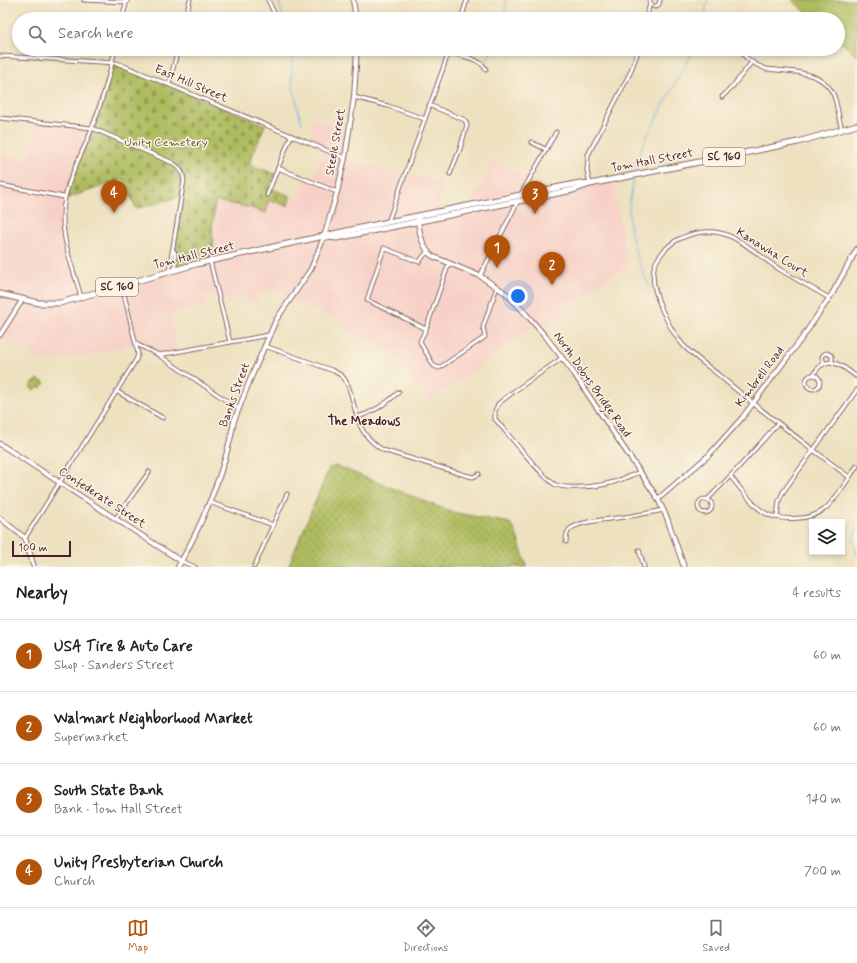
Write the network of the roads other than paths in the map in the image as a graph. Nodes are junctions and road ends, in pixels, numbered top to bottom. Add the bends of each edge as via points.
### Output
1 (84, 0) edge
2 (190, 0) edge
3 (268, 0) edge
4 (353, 0) edge
5 (468, 0) edge
6 (660, 0) edge
7 (127, 1) edge
8 (650, 1) edge
9 (124, 12) edge
10 (187, 12) edge
11 (274, 12) edge
12 (355, 12) edge
13 (464, 12) edge
14 (648, 12) edge
15 (0, 56) edge
16 (113, 56) edge
17 (176, 56) edge
18 (357, 56) edge
19 (448, 56) edge
20 (464, 56) edge
21 (636, 56) edge
22 (744, 56) edge
23 (112, 62) junction
24 (752, 62) junction
25 (486, 70) dead end
26 (169, 84) junction
27 (722, 96) dead end
28 (354, 97) junction
29 (429, 105) junction
30 (0, 118) edge
31 (425, 119) junction
32 (857, 125) edge
33 (92, 128) junction
34 (842, 130) junction
35 (556, 132) dead end
36 (292, 136) junction
37 (530, 142) dead end
38 (547, 150) junction
39 (345, 158) junction
40 (278, 168) junction
41 (450, 174) dead end
42 (590, 184) junction
43 (0, 185) edge
44 (337, 192) junction
45 (267, 195) dead end
46 (521, 195) junction
47 (64, 197) junction
48 (518, 200) junction
49 (418, 219) junction
50 (388, 222) junction
51 (324, 237) junction
52 (857, 249) edge
53 (173, 250) junction
54 (427, 252) junction
55 (210, 261) junction
56 (449, 263) junction
57 (175, 269) junction
58 (169, 271) junction
59 (480, 276) junction
60 (122, 285) junction
61 (497, 287) junction
62 (0, 294) edge
63 (81, 297) junction
64 (829, 298) junction
65 (23, 300) junction
66 (426, 329) junction
67 (0, 335) edge
68 (269, 335) junction
69 (230, 342) junction
70 (136, 344) junction
71 (265, 346) junction
72 (157, 354) junction
73 (562, 358) junction
74 (832, 362) junction
75 (824, 364) junction
76 (813, 375) junction
77 (857, 377) edge
78 (857, 390) edge
79 (116, 391) junction
80 (399, 392) dead end
81 (753, 404) junction
82 (238, 409) junction
83 (358, 417) junction
84 (163, 418) dead end
85 (778, 423) junction
86 (0, 444) edge
87 (813, 450) junction
88 (857, 466) edge
89 (149, 472) dead end
90 (640, 472) junction
91 (478, 474) dead end
92 (730, 477) junction
93 (849, 477) junction
94 (60, 482) junction
95 (287, 494) dead end
96 (658, 500) junction
97 (707, 500) junction
98 (209, 502) junction
99 (664, 510) junction
100 (777, 517) junction
101 (0, 518) edge
102 (116, 518) junction
103 (273, 525) junction
104 (25, 538) junction
105 (566, 542) dead end
106 (639, 550) dead end
107 (181, 561) junction
108 (34, 567) edge
109 (178, 567) edge
110 (195, 567) edge
111 (254, 567) edge
112 (644, 567) edge
113 (684, 567) edge

1 - 7 street
2 - 10 street
3 - 11 street
4 - 12 street
5 - 13 street
6 - 8 street via 656,6
7 - 9 street
8 - 14 street
15 - 23 street, East Hill Street
16 - 23 street
17 - 26 street
18 - 28 street, Steele Street
19 - 29 street
20 - 25 street via 484,66
21 - 42 street via 630,74 588,155 587,171
22 - 24 street
23 - 26 street, East Hill Street
23 - 33 street
24 - 27 street
24 - 34 street via 766,69 808,74 827,84 835,98
26 - 36 street, East Hill Street
28 - 31 street
28 - 39 street, Steele Street
29 - 31 street
29 - 41 street via 465,120 467,125
30 - 33 street
31 - 50 street
32 - 34 main road, Tom Hall Street / SC 160
33 - 47 street
33 - 53 street via 173,163 182,172 183,186
34 - 42 main road, Tom Hall Street / SC 160 via 798,142
35 - 38 street
36 - 39 street, East Hill Street
36 - 40 street
37 - 38 street
38 - 46 street
39 - 44 street, Steele Street
40 - 44 street
40 - 45 street
42 - 46 main road, Tom Hall Street / SC 160 via 580,183
42 - 48 main road, Tom Hall Street / SC 160 via 573,190
43 - 47 street
44 - 51 street, Steele Street
46 - 48 street
46 - 49 main road, Tom Hall Street / SC 160
47 - 63 street via 64,232
48 - 49 main road, Tom Hall Street / SC 160
48 - 59 street
49 - 50 main road, Tom Hall Street / SC 160
49 - 51 main road, Tom Hall Street / SC 160 via 337,238
49 - 54 street via 423,245
50 - 51 main road, Tom Hall Street / SC 160
51 - 55 main road, Tom Hall Street / SC 160
51 - 68 street, Banks Street via 311,269 276,320
52 - 64 street, Kimbrell Road
53 - 57 street
53 - 58 street
54 - 56 street, North Dobys Bridge Road
54 - 66 street via 419,262 384,248 367,300
55 - 57 main road, Tom Hall Street / SC 160
55 - 69 street
56 - 59 street, North Dobys Bridge Road
56 - 66 street
57 - 58 main road, Tom Hall Street / SC 160
58 - 60 main road, Tom Hall Street / SC 160
59 - 61 street, North Dobys Bridge Road
60 - 63 main road, Tom Hall Street / SC 160
60 - 70 street
61 - 66 street via 483,327 485,336 439,368 434,366 421,344
61 - 73 street, North Dobys Bridge Road via 526,314
62 - 65 main road, Tom Hall Street / SC 160
63 - 65 main road, Tom Hall Street / SC 160 via 50,304
64 - 81 street, Kimbrell Road
64 - 81 street, Kanawha Court via 779,269 741,242 721,233 704,232 685,236 672,242 661,255 654,268 653,284 666,319 684,345
65 - 67 street
68 - 69 street
68 - 71 street, Banks Street
69 - 72 street
70 - 72 street
70 - 79 street via 136,360
71 - 82 street, Banks Street
71 - 83 street via 342,376
72 - 82 street
73 - 90 street, North Dobys Bridge Road
73 - 90 street via 498,404 495,419 544,476 555,485 570,487 602,484
74 - 75 street
74 - 75 street via 831,355 827,353 822,358
74 - 77 street
75 - 76 street
76 - 76 street via 808,377 806,382 807,386 813,388 817,387 820,381
78 - 87 street
79 - 84 street
79 - 94 street
80 - 83 street via 382,407
81 - 85 street, Kanawha Court
81 - 96 street, Kimbrell Road via 709,455
82 - 98 street, Banks Street
83 - 91 street via 362,430 383,450 464,475 473,477
85 - 87 street, Kanawha Court
85 - 92 street
86 - 94 street, Confederate Street
87 - 93 street, Kanawha Court
87 - 100 street via 783,492
88 - 93 street
89 - 102 street
90 - 96 street, North Dobys Bridge Road
92 - 97 street
92 - 100 street via 761,510
93 - 100 street via 828,507 818,514 801,518
94 - 102 street, Confederate Street
94 - 104 street
95 - 103 street
96 - 99 street, North Dobys Bridge Road
97 - 97 street via 702,500 699,504 703,512 712,507
98 - 103 street
98 - 107 street, Banks Street
99 - 105 street via 581,524 570,529
99 - 113 street, North Dobys Bridge Road
101 - 104 street
102 - 107 street, Confederate Street
103 - 111 street
104 - 108 street
106 - 112 street
107 - 109 street, Banks Street
107 - 110 street, Confederate Street

